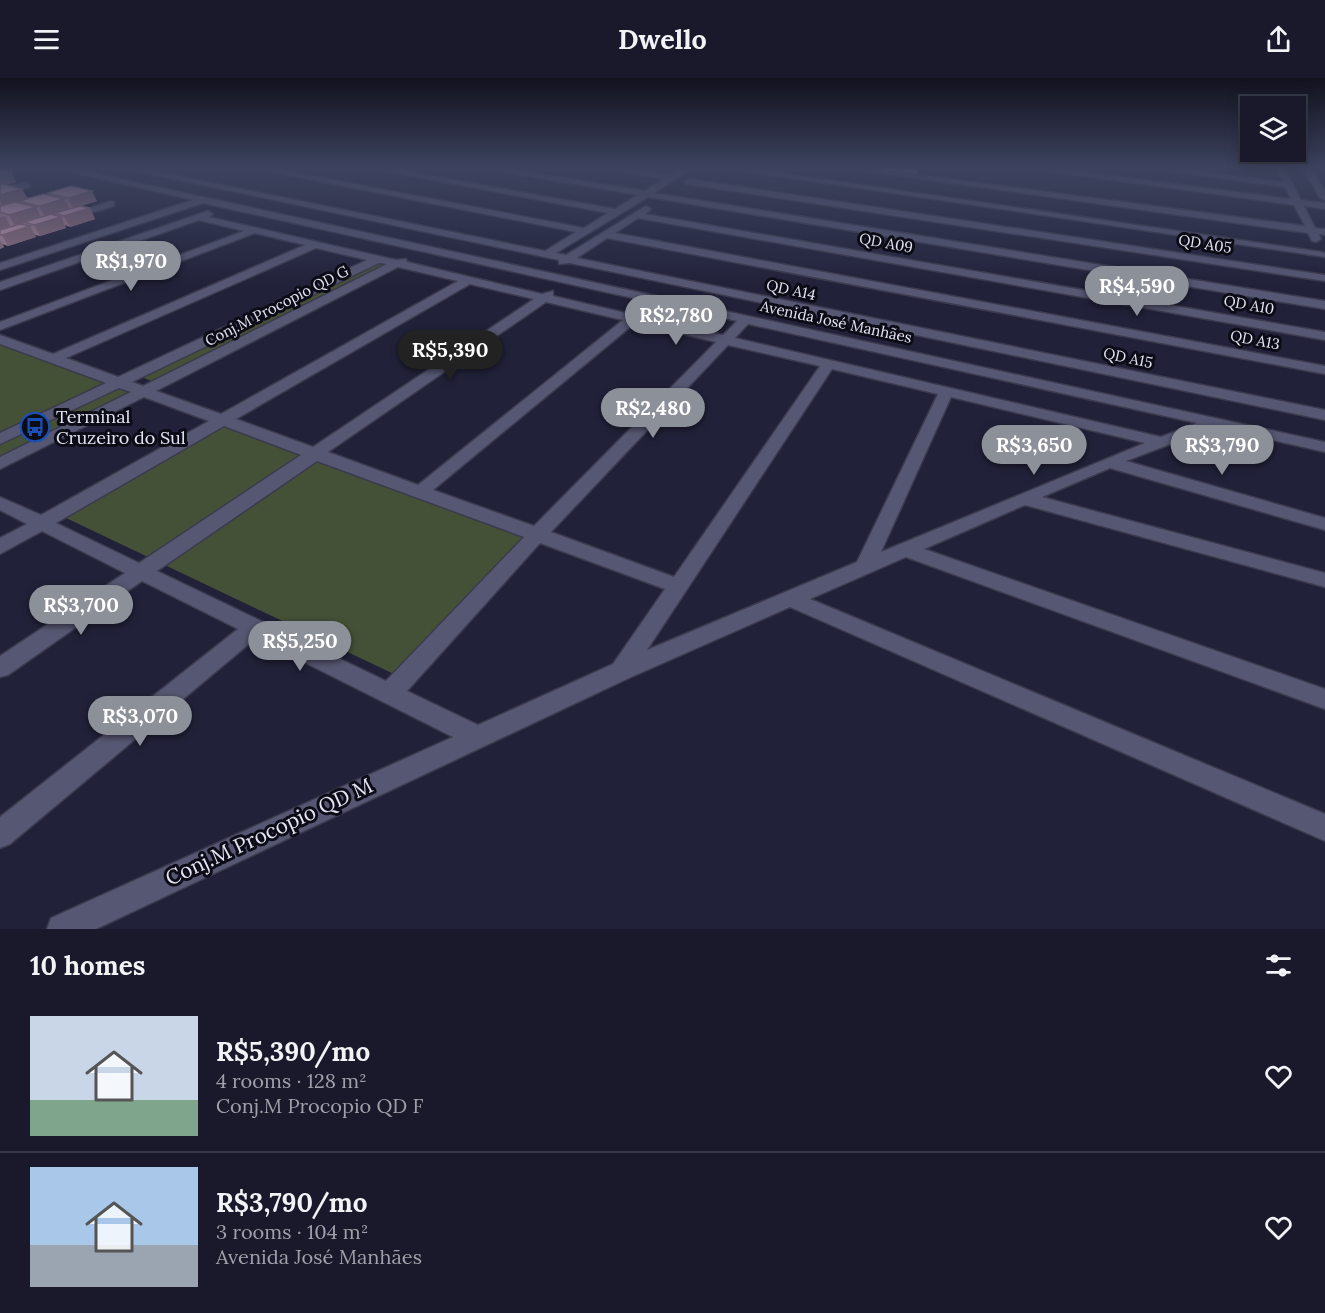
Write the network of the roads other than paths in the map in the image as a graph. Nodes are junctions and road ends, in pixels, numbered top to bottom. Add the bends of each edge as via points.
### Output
1 (98, 208) edge
2 (179, 208) edge
3 (224, 208) edge
4 (237, 208) edge
5 (318, 208) edge
6 (461, 208) edge
7 (593, 208) edge
8 (624, 208) edge
9 (648, 208) edge
10 (729, 208) edge
11 (863, 208) edge
12 (1007, 208) edge
13 (1140, 208) edge
14 (1300, 208) edge
15 (617, 212) junction
16 (637, 215) junction
17 (198, 217) junction
18 (56, 220) edge
19 (252, 231) junction
20 (584, 231) junction
21 (1312, 231) junction
22 (1325, 232) edge
23 (607, 235) junction
24 (314, 245) junction
25 (406, 246) junction
26 (425, 250) junction
27 (546, 255) junction
28 (1324, 257) edge
29 (378, 259) junction
30 (568, 259) junction
31 (397, 264) junction
32 (0, 267) edge
33 (953, 270) joint
34 (543, 275) junction
35 (1325, 278) edge
36 (468, 280) junction
37 (567, 281) junction
38 (0, 286) edge
39 (544, 297) junction
40 (655, 300) junction
41 (1325, 305) edge
42 (631, 320) junction
43 (745, 320) junction
44 (0, 326) edge
45 (924, 333) joint
46 (1325, 336) edge
47 (0, 339) edge
48 (724, 341) junction
49 (55, 358) junction
50 (828, 365) junction
51 (1325, 370) edge
52 (119, 382) junction
53 (144, 391) junction
54 (946, 392) junction
55 (1325, 416) edge
56 (220, 419) junction
57 (1215, 422) junction
58 (0, 439) edge
59 (1162, 442) junction
60 (1325, 447) edge
61 (314, 453) junction
62 (1109, 462) junction
63 (0, 464) edge
64 (420, 492) junction
65 (1026, 499) junction
66 (0, 503) edge
67 (41, 523) junction
68 (1325, 524) edge
69 (537, 535) junction
70 (0, 547) edge
71 (904, 549) junction
72 (866, 564) junction
73 (141, 572) junction
74 (1325, 580) edge
75 (678, 586) junction
76 (791, 599) junction
77 (254, 627) junction
78 (0, 668) edge
79 (621, 671) junction
80 (389, 694) junction
81 (1325, 699) edge
82 (476, 736) junction
83 (1325, 828) edge
84 (0, 834) edge
85 (62, 929) edge

1 - 18 street
2 - 32 street
3 - 17 street
4 - 25 street, Avenida José Manhães
5 - 27 street, QD A14
6 - 20 street
7 - 15 street
8 - 15 street
9 - 16 street
10 - 41 street
11 - 35 street, QD A05
12 - 28 street
13 - 21 street
14 - 21 street
15 - 20 street
16 - 23 street
16 - 33 street, QD A09
17 - 19 street
17 - 38 street
19 - 24 street
19 - 44 street
20 - 27 street
21 - 22 street
21 - 28 street
23 - 30 street
23 - 51 street, QD A13
24 - 29 street
24 - 49 street
25 - 26 street, Avenida José Manhães
25 - 29 street
26 - 31 street, Conj.M Procopio QD G
26 - 34 street, Avenida José Manhães
27 - 30 street, QD A14
29 - 31 street
29 - 52 street
30 - 34 street
30 - 45 street, QD A14
31 - 36 street
31 - 53 street, Conj.M Procopio QD G
33 - 46 street, QD A10
34 - 37 street, Avenida José Manhães
36 - 39 street
36 - 56 street
37 - 39 street
37 - 40 street, Avenida José Manhães
39 - 42 street
39 - 61 street
40 - 42 street
40 - 43 street, Avenida José Manhães
42 - 48 street
42 - 64 street
43 - 48 street
43 - 57 street, Avenida José Manhães
45 - 55 street, QD A15
47 - 49 street
48 - 50 street
48 - 69 street
49 - 52 street
50 - 54 street
50 - 75 street
52 - 53 street
52 - 58 street
53 - 56 street
53 - 63 street, Conj.M Procopio QD G
54 - 59 street
54 - 72 street
56 - 61 street
56 - 67 street
57 - 59 street, Conj.M Procopio QD M
57 - 60 street, Avenida José Manhães
59 - 62 street, Conj.M Procopio QD M
61 - 64 street
61 - 73 street
62 - 65 street, Conj.M Procopio QD M
62 - 68 street
64 - 69 street
65 - 71 street, Conj.M Procopio QD M
65 - 74 street
66 - 67 street
67 - 70 street
67 - 73 street
69 - 75 street
69 - 80 street
71 - 72 street, Conj.M Procopio QD M
71 - 81 street
72 - 76 street, Conj.M Procopio QD M
73 - 77 street
73 - 78 street
75 - 79 street
76 - 79 street, Conj.M Procopio QD M
76 - 83 street
77 - 80 street
77 - 84 street
79 - 82 street, Conj.M Procopio QD M
80 - 82 street
82 - 85 street, Conj.M Procopio QD M

